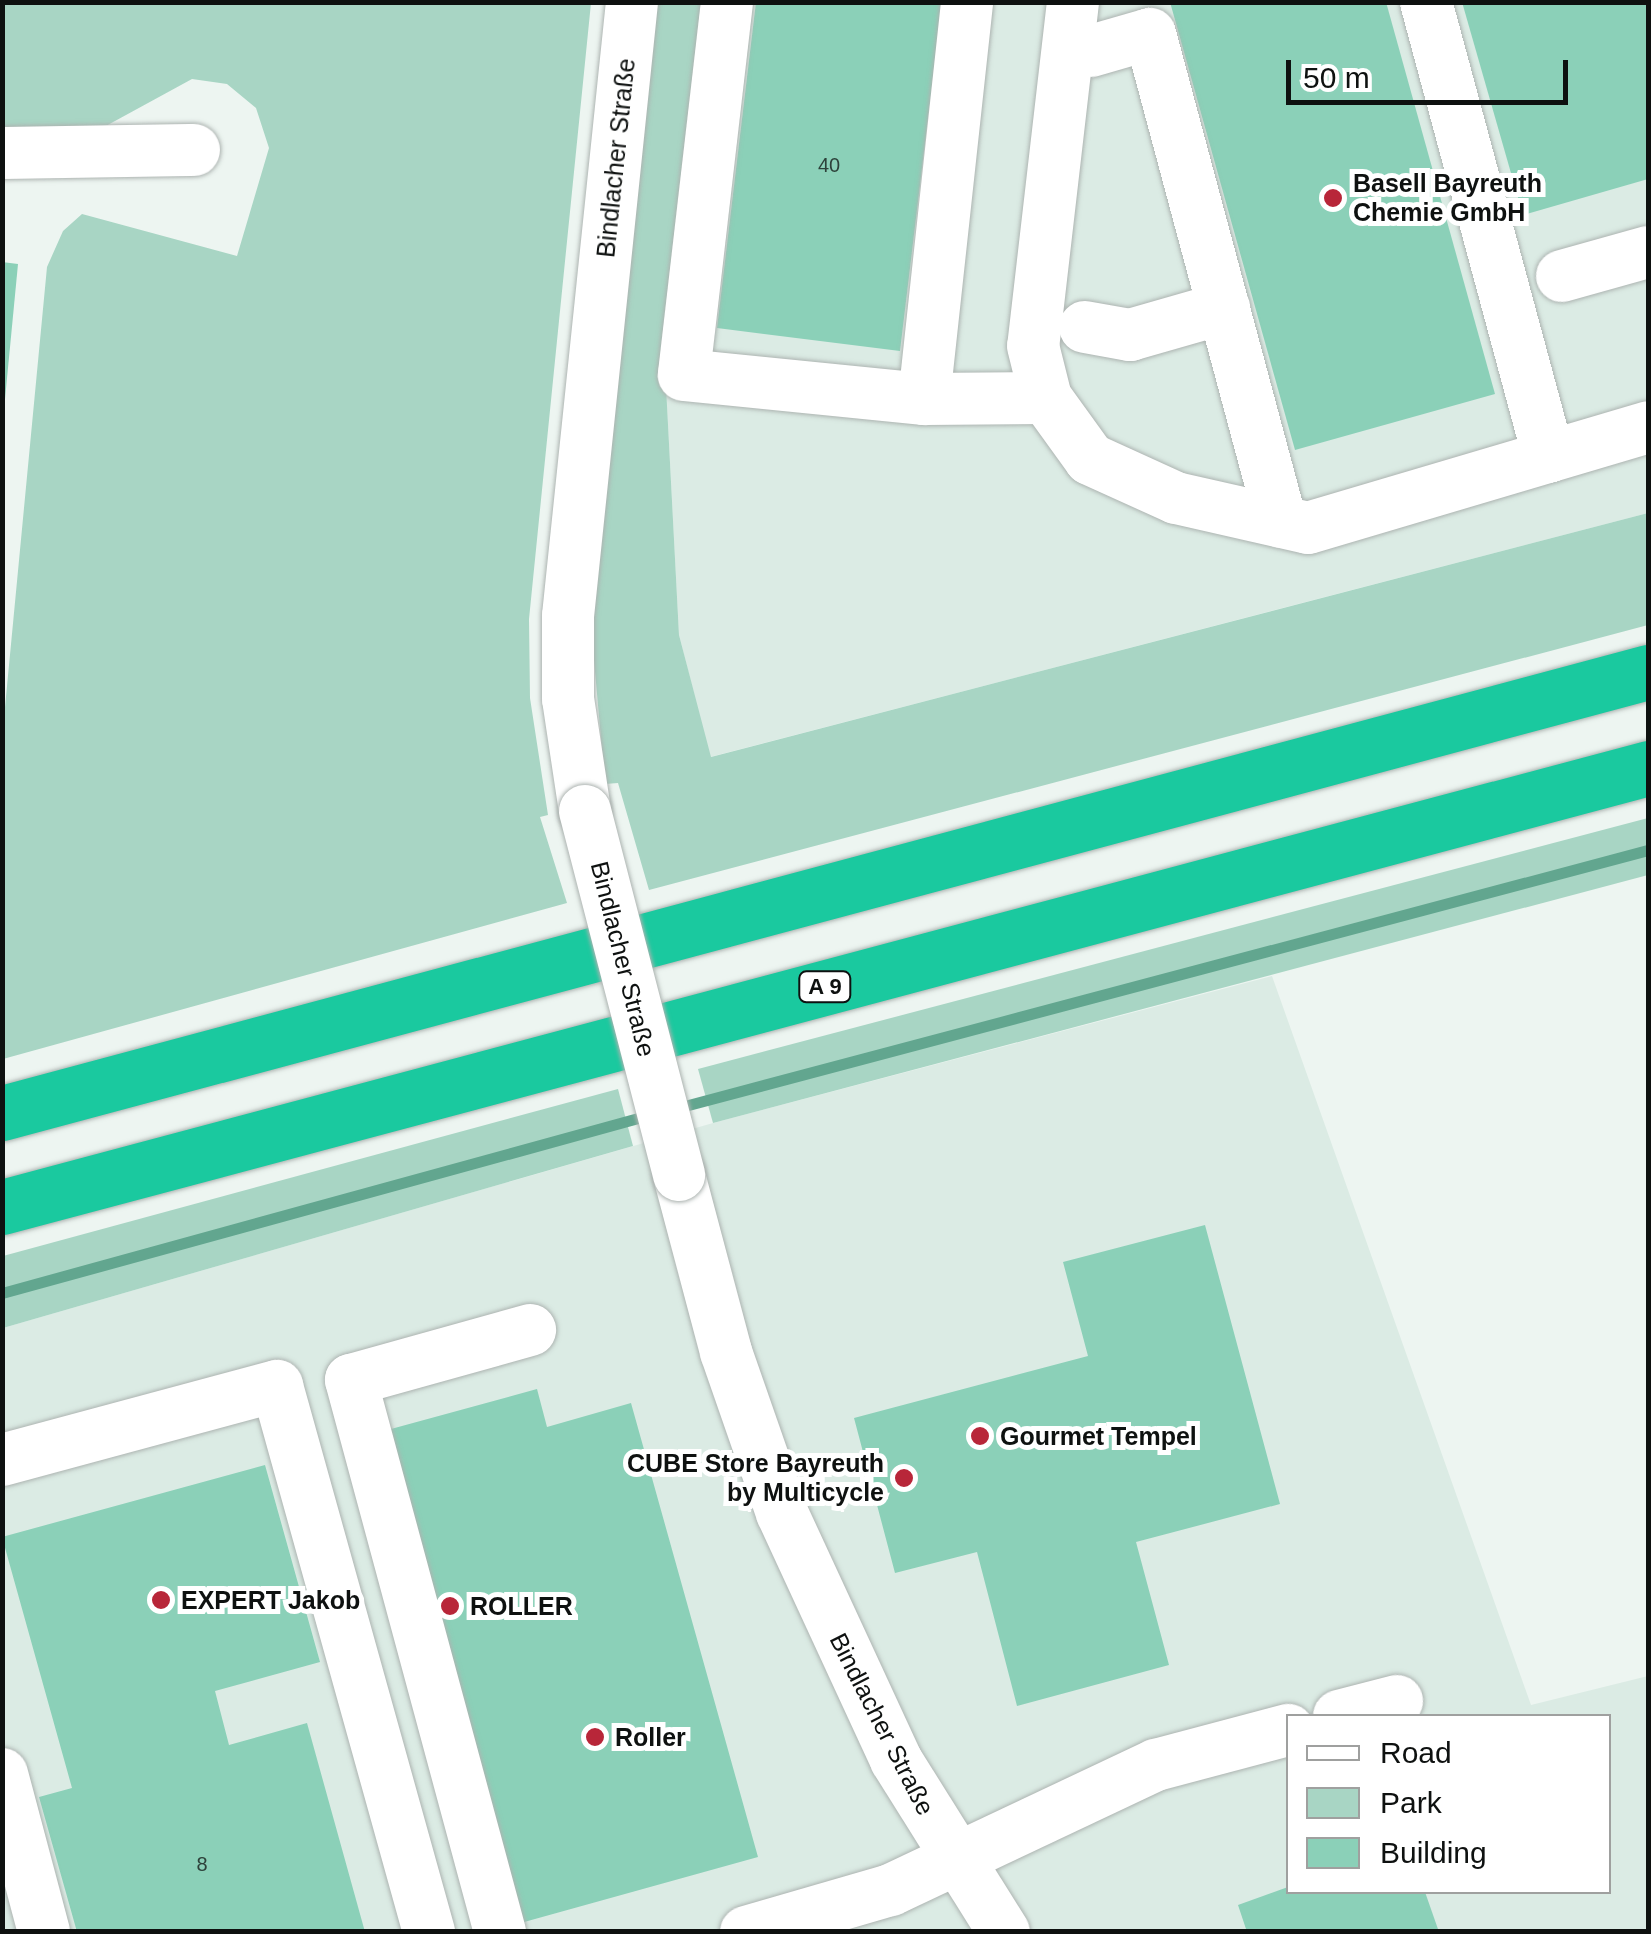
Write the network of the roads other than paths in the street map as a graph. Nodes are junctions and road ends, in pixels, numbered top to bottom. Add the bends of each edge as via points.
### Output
1 (632, 2) edge
2 (727, 2) edge
3 (968, 2) edge
4 (1073, 2) edge
5 (1426, 2) edge
6 (1091, 51) dead end
7 (194, 150) dead end
8 (2, 154) edge
9 (1648, 252) edge
10 (1562, 276) dead end
11 (1224, 308) junction
12 (1085, 327) dead end
13 (1046, 398) junction
14 (924, 399) junction
15 (1648, 427) edge
16 (1549, 457) junction
17 (1282, 522) junction
18 (1648, 672) edge
19 (1648, 768) edge
20 (2, 1113) edge
21 (2, 1208) edge
22 (530, 1330) dead end
23 (2, 1460) edge
24 (1397, 1702) dead end
25 (1347, 1714) edge
26 (1286, 1731) edge
27 (2, 1774) edge
28 (956, 1862) junction
29 (44, 1932) edge
30 (428, 1932) edge
31 (500, 1932) edge
32 (746, 1932) edge
33 (1004, 1932) edge

1 - 28 street, Bindlacher Straße, bridge via 576,515 568,700 585,812 726,1352 782,1512 888,1742
2 - 14 street via 684,376
3 - 14 street
4 - 13 street via 1033,346
5 - 16 street
6 - 11 street via 1150,34
7 - 8 street
9 - 10 street
11 - 12 street via 1130,335
11 - 17 street
13 - 14 street
13 - 17 street via 1090,459 1176,498
15 - 16 street
16 - 17 street via 1308,528
18 - 20 highway
19 - 21 highway, A 9
22 - 31 street via 350,1380 424,1620
23 - 30 street via 277,1386
24 - 25 street
26 - 28 street via 1156,1764
27 - 29 street
28 - 32 street via 892,1890
28 - 33 street, Bindlacher Straße

